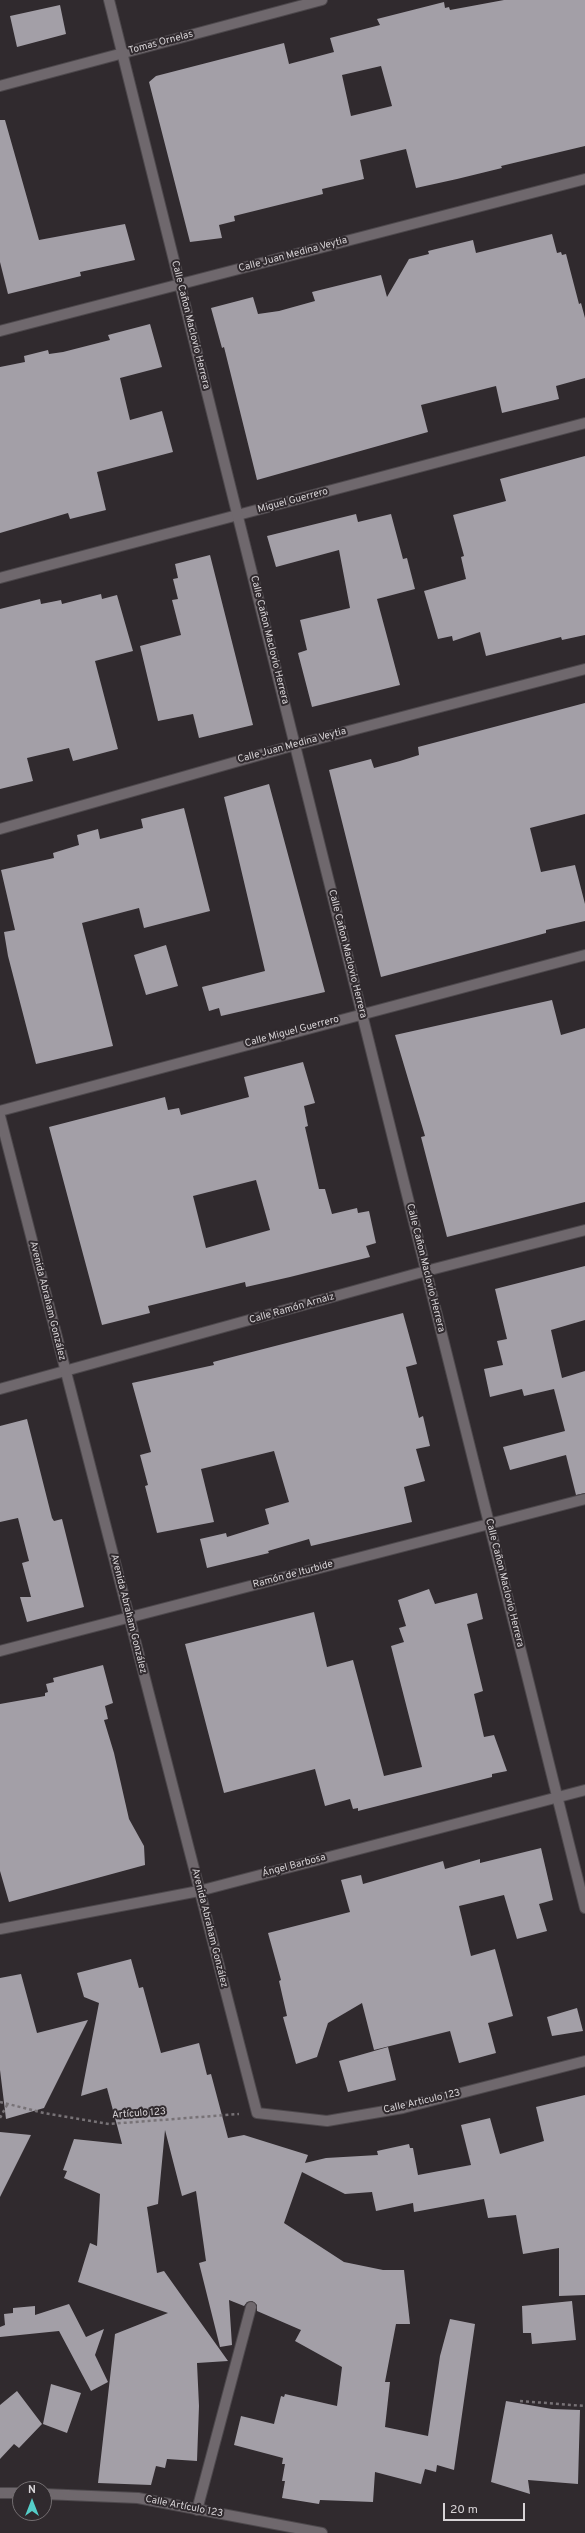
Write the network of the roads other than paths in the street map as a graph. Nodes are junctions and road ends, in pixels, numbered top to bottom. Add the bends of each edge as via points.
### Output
1 (109, 0) edge
2 (322, 0) edge
3 (122, 54) junction
4 (0, 86) edge
5 (585, 179) edge
6 (180, 284) junction
7 (0, 331) edge
8 (585, 423) edge
9 (238, 516) junction
10 (0, 578) edge
11 (585, 668) edge
12 (295, 745) junction
13 (0, 830) edge
14 (585, 955) edge
15 (362, 1013) junction
16 (0, 1111) edge
17 (0, 1116) edge
18 (585, 1230) edge
19 (426, 1271) junction
20 (66, 1372) junction
21 (0, 1389) edge
22 (585, 1499) edge
23 (489, 1524) junction
24 (129, 1618) junction
25 (0, 1651) edge
26 (585, 1790) edge
27 (557, 1797) junction
28 (199, 1891) junction
29 (585, 1908) edge
30 (0, 1929) edge
31 (585, 2061) edge
32 (257, 2113) joint
33 (251, 2307) dead end
34 (0, 2493) edge
35 (12, 2493) edge
36 (52, 2494) edge
37 (197, 2510) junction
38 (322, 2533) edge

1 - 3 street, Calle Cañon Maclovio Herrera
2 - 3 street, Tomas Ornelas
3 - 4 street, Tomas Ornelas
3 - 6 street, Calle Cañon Maclovio Herrera
5 - 6 street, Calle Juan Medina Veytia
6 - 7 street, Calle Juan Medina Veytia
6 - 9 street, Calle Cañon Maclovio Herrera
8 - 9 street, Miguel Guerrero
9 - 10 street, Miguel Guerrero
9 - 12 street, Calle Cañon Maclovio Herrera
11 - 12 street, Calle Juan Medina Veytia
12 - 13 street, Calle Juan Medina Veytia
12 - 15 street, Calle Cañon Maclovio Herrera
14 - 15 street, Calle Miguel Guerrero
15 - 16 street, Calle Miguel Guerrero
15 - 19 street, Calle Cañon Maclovio Herrera
17 - 20 street, Avenida Abraham González
18 - 19 street, Calle Ramón Arnaiz
19 - 20 street, Calle Ramón Arnaiz
19 - 23 street, Calle Cañon Maclovio Herrera
20 - 21 street, Calle Ramón Arnaiz
20 - 24 street, Avenida Abraham González
22 - 23 street, Ramón de Iturbide
23 - 24 street, Ramón de Iturbide
23 - 27 street, Calle Cañon Maclovio Herrera
24 - 25 street, Ramón de Iturbide
24 - 28 street, Avenida Abraham González
26 - 27 street, Ángel Barbosa
27 - 28 street, Ángel Barbosa
27 - 29 street, Calle Cañon Maclovio Herrera
28 - 30 street, Ángel Barbosa
28 - 32 street, Avenida Abraham González
31 - 32 street, Calle Articulo 123 via 402,2108 327,2121
33 - 37 street
34 - 35 street
36 - 37 street, Calle Artículo 123 via 138,2498
37 - 38 street, Calle Artículo 123

